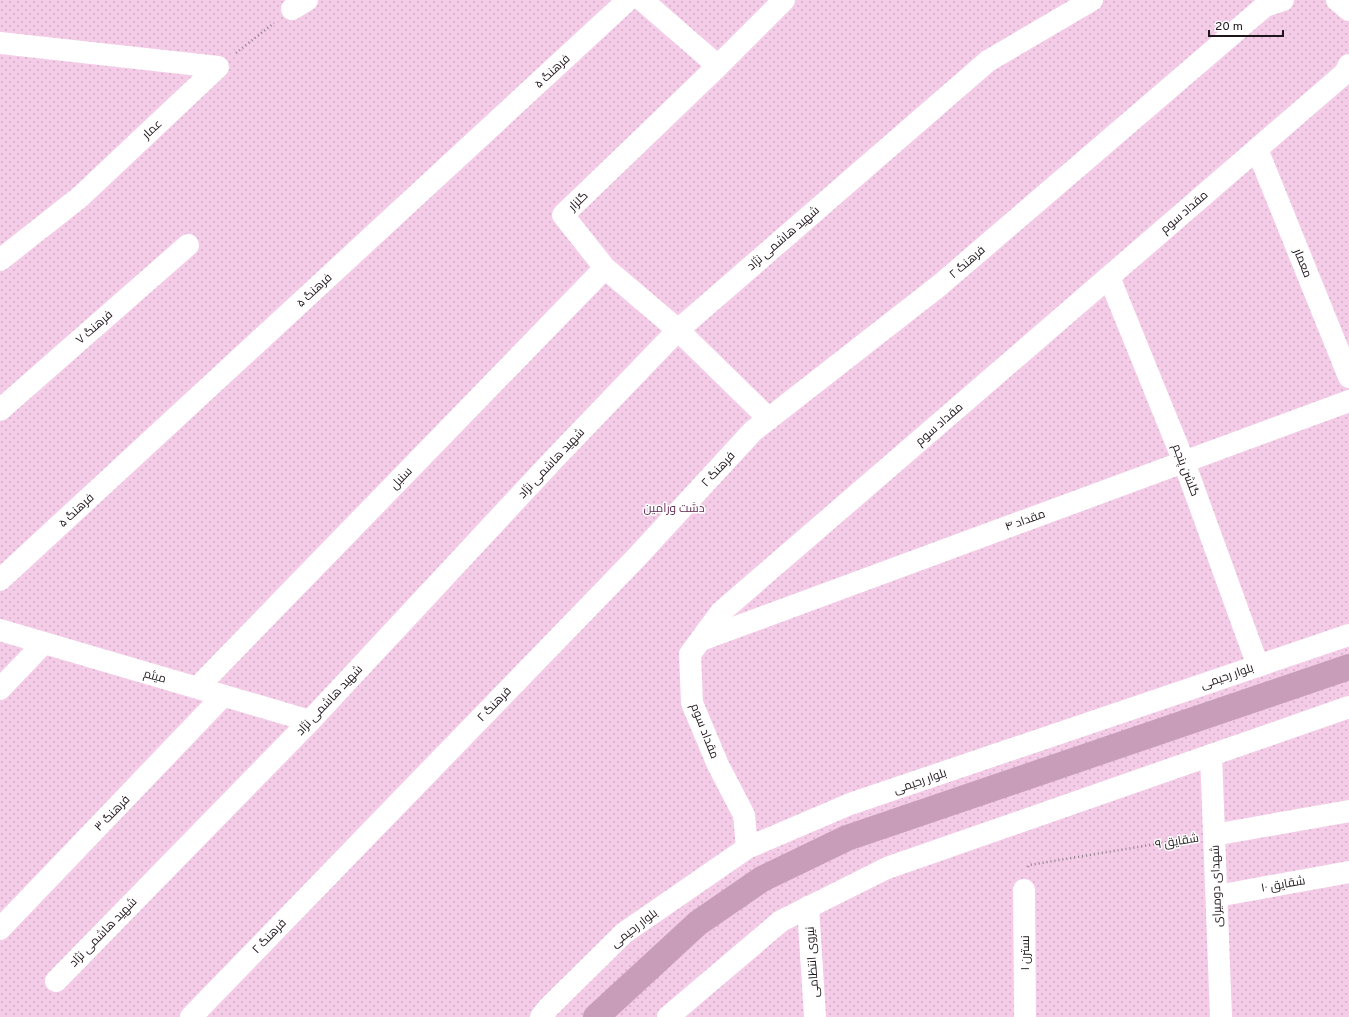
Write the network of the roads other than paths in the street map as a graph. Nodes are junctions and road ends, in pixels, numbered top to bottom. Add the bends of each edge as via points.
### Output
1 (628, 0) edge
2 (642, 0) edge
3 (784, 0) edge
4 (1092, 0) edge
5 (1283, 0) edge
6 (1337, 0) edge
7 (1349, 10) edge
8 (0, 43) edge
9 (1349, 65) edge
10 (718, 66) junction
11 (1257, 149) junction
12 (188, 245) dead end
13 (0, 260) edge
14 (605, 268) junction
15 (1109, 277) junction
16 (678, 330) junction
17 (1349, 377) edge
18 (1349, 401) edge
19 (0, 410) edge
20 (769, 419) junction
21 (1184, 462) junction
22 (0, 580) edge
23 (0, 630) edge
24 (1349, 635) edge
25 (701, 640) junction
26 (44, 643) junction
27 (1258, 666) junction
28 (197, 688) junction
29 (0, 689) edge
30 (223, 696) junction
31 (1349, 707) edge
32 (310, 721) junction
33 (1211, 756) junction
34 (1349, 811) edge
35 (1214, 835) junction
36 (747, 848) junction
37 (1349, 872) edge
38 (1024, 890) road end
39 (1217, 896) junction
40 (808, 907) junction
41 (0, 929) edge
42 (56, 981) dead end
43 (191, 1017) edge
44 (541, 1017) edge
45 (668, 1017) edge
46 (815, 1017) edge
47 (1025, 1017) edge
48 (1221, 1017) edge

1 - 22 street, فرهنگ ۵
2 - 10 street
3 - 10 street, گلزار
4 - 16 street, شهید هاشمی نژاد via 988,61
5 - 20 street, فرهنگ ۲ via 1265,6 940,285
6 - 7 street
8 - 13 street, عمار via 218,67 80,197
9 - 11 street, مقداد سوم via 1345,73
10 - 14 street, گلزار via 563,215
11 - 15 street, مقداد سوم
11 - 17 street, معمار
12 - 19 street, فرهنگ ۷
14 - 16 street, گلزار
14 - 28 street, سنبل
15 - 21 street, گلشن پنجم
15 - 25 street, مقداد سوم via 721,612
16 - 20 street, گلزار
16 - 32 street, شهید هاشمی نژاد
18 - 21 street, مقداد ۴
20 - 43 street, فرهنگ ۲ via 753,431 636,558
21 - 25 street, مقداد ۴
21 - 27 street, گلشن پنجم
23 - 26 street, میثم
24 - 27 street, بلوار رحیمی
25 - 36 street, مقداد سوم via 690,654 692,703 718,765 744,815
26 - 28 street, میثم
26 - 29 street
27 - 36 street, بلوار رحیمی via 850,804
28 - 30 street, میثم
30 - 32 street, میثم
30 - 41 street, فرهنگ ۳
31 - 33 street
32 - 42 street, شهید هاشمی نژاد
33 - 35 street, شهدای دومیرای
33 - 40 street via 887,868
34 - 35 street, شقایق ۹
35 - 39 street, شهدای دومیرای
36 - 44 street, بلوار رحیمی via 624,933
37 - 39 street, شقایق ۱۰
38 - 47 street, نسترن ۱
39 - 48 street, شهدای دومیرای
40 - 45 street via 781,920
40 - 46 street, نیروی انتظامی

